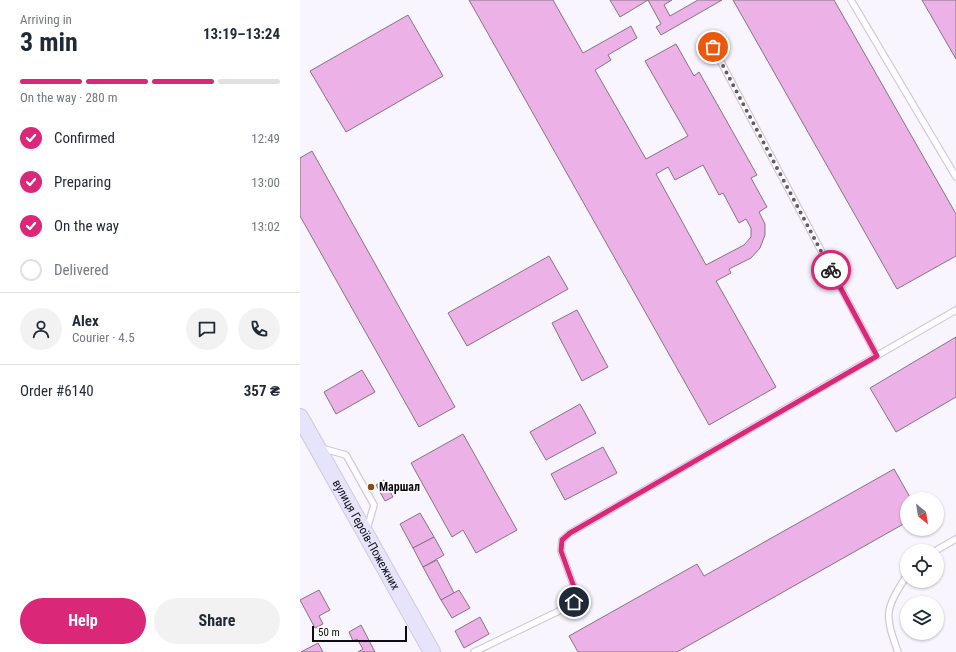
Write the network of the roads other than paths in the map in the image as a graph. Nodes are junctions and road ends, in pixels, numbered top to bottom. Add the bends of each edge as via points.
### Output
1 (851, 0) edge
2 (713, 47) dead end
3 (956, 177) edge
4 (956, 310) edge
5 (877, 356) junction
6 (300, 416) edge
7 (956, 539) edge
8 (944, 546) edge
9 (900, 586) edge
10 (432, 652) edge
11 (474, 652) edge
12 (898, 652) edge

1 - 3 lane
2 - 5 lane
4 - 5 lane
5 - 11 lane via 570,533 562,540 561,551 574,587 574,602
6 - 10 street, вулиця Героїв-Пожежних
7 - 8 lane
9 - 12 lane via 890,601 888,621

